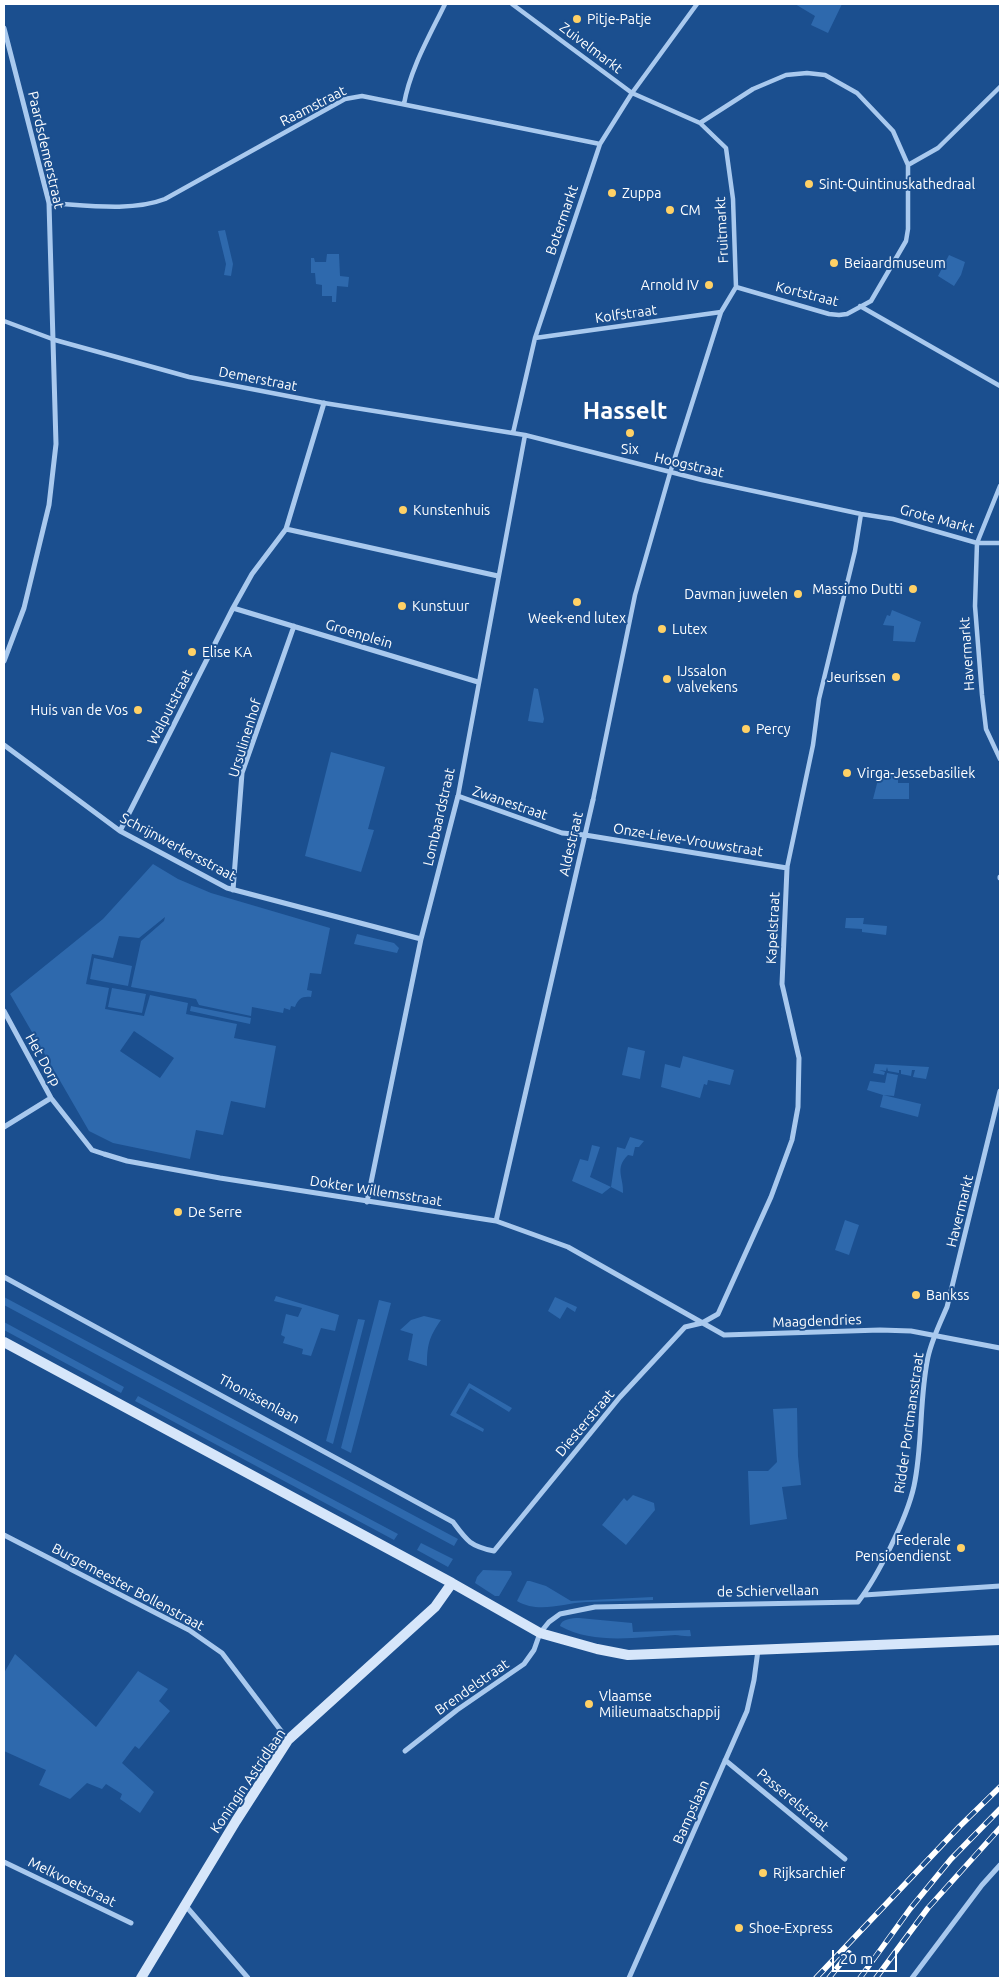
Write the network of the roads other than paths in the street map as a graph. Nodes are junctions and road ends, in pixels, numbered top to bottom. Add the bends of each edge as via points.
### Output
1 (445, 4) edge
2 (512, 4) edge
3 (697, 4) edge
4 (4, 28) edge
5 (1000, 87) edge
6 (632, 93) junction
7 (404, 104) junction
8 (700, 123) junction
9 (600, 144) junction
10 (908, 165) junction
11 (49, 203) junction
12 (736, 287) junction
13 (860, 306) junction
14 (721, 312) junction
15 (4, 321) edge
16 (534, 338) junction
17 (55, 340) junction
18 (1000, 386) edge
19 (324, 403) junction
20 (513, 433) junction
21 (525, 436) junction
22 (670, 473) junction
23 (1000, 486) edge
24 (861, 514) junction
25 (286, 529) junction
26 (977, 543) junction
27 (1000, 543) edge
28 (498, 576) junction
29 (233, 608) junction
30 (294, 626) junction
31 (4, 661) edge
32 (478, 682) junction
33 (4, 746) edge
34 (1000, 760) edge
35 (458, 796) junction
36 (593, 800) joint
37 (120, 831) junction
38 (585, 835) junction
39 (788, 868) junction
40 (233, 890) junction
41 (421, 939) junction
42 (4, 1011) edge
43 (1000, 1091) edge
44 (51, 1098) junction
45 (4, 1127) edge
46 (368, 1202) junction
47 (496, 1221) junction
48 (4, 1277) edge
49 (702, 1323) junction
50 (935, 1335) junction
51 (4, 1342) edge
52 (1000, 1348) edge
53 (4, 1535) edge
54 (494, 1551) joint
55 (452, 1583) junction
56 (1000, 1586) edge
57 (864, 1595) junction
58 (540, 1633) junction
59 (1000, 1640) edge
60 (758, 1650) junction
61 (288, 1740) junction
62 (405, 1751) dead end
63 (726, 1760) junction
64 (845, 1859) dead end
65 (4, 1862) edge
66 (1000, 1865) edge
67 (186, 1905) junction
68 (131, 1923) dead end
69 (141, 1978) edge
70 (248, 1978) edge
71 (629, 1978) edge
72 (912, 1978) edge

1 - 7 street via 424,48
2 - 6 street, Zuivelmarkt
3 - 6 street, Botermarkt
4 - 11 street, Paardsdemerstraat
5 - 10 street via 938,148
6 - 8 street
6 - 9 street, Botermarkt
7 - 9 street, Raamstraat
7 - 11 street, Raamstraat via 362,96 345,99 152,204
8 - 10 street via 753,89 786,75 825,75 857,93 893,131
8 - 12 street, Fruitmarkt via 726,148 733,199
9 - 16 street, Botermarkt
10 - 13 street via 906,241 871,301
11 - 17 street, Paardsdemerstraat
12 - 13 street, Kortstraat via 829,314 848,314
12 - 14 street
13 - 18 street
14 - 16 street, Kolfstraat
14 - 22 street
15 - 17 street, Demerstraat
16 - 20 street, Botermarkt
17 - 19 street, Demerstraat via 189,377
17 - 31 street, Paardsdemerstraat via 56,444 49,505 24,608
19 - 20 street, Demerstraat
19 - 25 street, Walputstraat
20 - 21 street, Hoogstraat
21 - 22 street, Hoogstraat
21 - 28 street, Lombaardstraat
22 - 24 street, Hoogstraat
22 - 36 street, Aldestraat via 635,595
23 - 26 street, Grote Markt
24 - 26 street, Grote Markt via 893,519
24 - 39 street, Kapelstraat via 819,699
25 - 28 street
25 - 29 street, Walputstraat via 252,574
26 - 27 street
26 - 34 street, Havermarkt via 975,606 982,695 986,729
28 - 32 street, Lombaardstraat
29 - 30 street, Groenplein
29 - 37 street, Walputstraat
30 - 32 street, Groenplein
30 - 40 street, Ursulinenhof via 242,773
32 - 35 street, Lombaardstraat
33 - 37 street, Schrijnwerkersstraat
35 - 38 street, Zwanestraat via 562,833
35 - 41 street, Lombaardstraat
36 - 38 street, Aldestraat
37 - 40 street, Schrijnwerkersstraat
38 - 39 street, Onze-Lieve-Vrouwstraat
38 - 47 street, Aldestraat
39 - 49 street, Kapelstraat via 782,984 799,1058 798,1107 792,1140 771,1196 718,1314
40 - 41 street, Schrijnwerkersstraat
41 - 46 street, Lombaardstraat
42 - 44 street, Het Dorp
43 - 50 street, Havermarkt via 947,1307
44 - 45 street, Het Dorp
44 - 46 street, Dokter Willemsstraat via 92,1150 104,1154 220,1178
46 - 47 street, Dokter Willemsstraat
47 - 49 street, Dokter Willemsstraat via 568,1247
48 - 54 street, Thonissenlaan via 453,1522 468,1542
49 - 50 street, Maagdendries via 724,1335 880,1330
49 - 54 street, Diesterstraat via 685,1327 672,1341 620,1398
50 - 52 street, Maagdendries
50 - 57 street, Ridder Portmansstraat via 928,1358 914,1486 888,1551
51 - 55 main road
53 - 61 street, Burgemeester Bollenstraat via 189,1630 222,1653
55 - 58 main road
55 - 61 main road, Koningin Astridlaan via 435,1608
56 - 57 street, de Schiervellaan
57 - 58 street, de Schiervellaan via 858,1602 596,1607 560,1614
58 - 60 main road via 628,1655
58 - 62 street, Brendelstraat via 524,1664
59 - 60 main road
60 - 63 street, Bampslaan via 747,1711
61 - 67 main road, Koningin Astridlaan
63 - 64 street, Passerelstraat
63 - 71 street, Bampslaan
65 - 68 street, Melkvoetstraat
66 - 72 street
67 - 69 main road, Koningin Astridlaan
67 - 70 street

